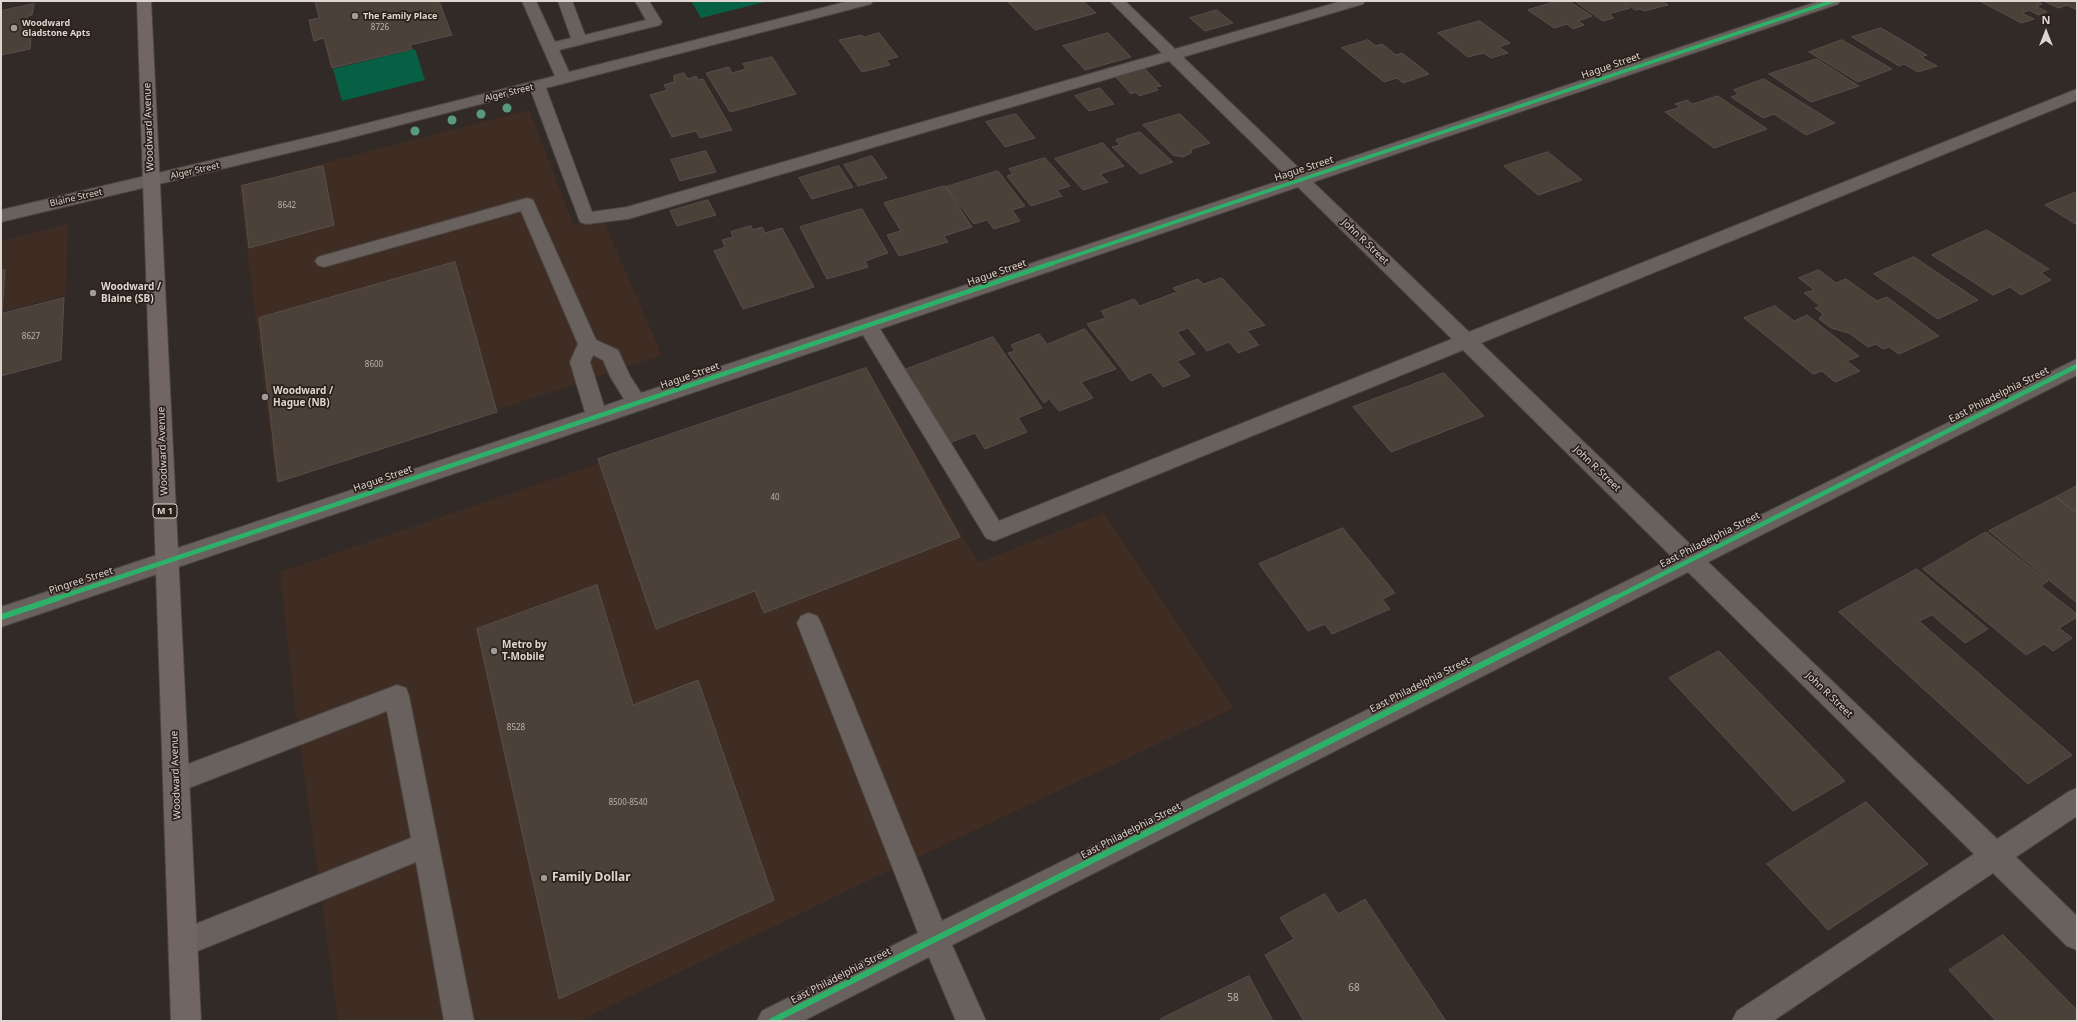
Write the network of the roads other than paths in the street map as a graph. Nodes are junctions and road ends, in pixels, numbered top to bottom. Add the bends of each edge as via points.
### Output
1 (144, 1) edge
2 (530, 1) edge
3 (565, 1) edge
4 (642, 1) edge
5 (866, 1) edge
6 (1117, 1) edge
7 (1358, 1) edge
8 (1833, 1) edge
9 (580, 41) junction
10 (550, 48) junction
11 (1173, 55) junction
12 (564, 79) junction
13 (537, 85) junction
14 (2077, 94) edge
15 (1301, 180) junction
16 (151, 181) junction
17 (1, 216) edge
18 (324, 261) dead end
19 (868, 326) junction
20 (1467, 342) junction
21 (588, 344) junction
22 (2077, 366) edge
23 (637, 403) junction
24 (597, 417) junction
25 (1690, 560) junction
26 (167, 562) junction
27 (1, 617) edge
28 (809, 623) dead end
29 (176, 781) junction
30 (2077, 801) edge
31 (426, 845) junction
32 (1996, 857) junction
33 (2077, 936) edge
34 (935, 939) junction
35 (183, 943) junction
36 (186, 1021) edge
37 (459, 1021) edge
38 (772, 1021) edge
39 (971, 1021) edge
40 (1747, 1021) edge

1 - 16 main road, Woodward Avenue / M 1
2 - 10 street
3 - 9 street
4 - 9 street via 654,22
5 - 12 street, Alger Street
6 - 11 street, John R Street
7 - 11 street
8 - 15 street, Hague Street
9 - 10 street
10 - 12 street
11 - 13 street via 628,213 586,218
11 - 15 street, John R Street
12 - 13 street, Alger Street
13 - 16 street, Alger Street
14 - 20 street
15 - 19 street, Hague Street
15 - 20 street, John R Street
16 - 17 street, Blaine Street
16 - 26 main road, Woodward Avenue / M 1
18 - 21 street via 527,204
19 - 20 street via 994,532
19 - 23 street, Hague Street
20 - 25 street, John R Street
21 - 23 street via 611,355
21 - 24 street via 580,362
22 - 25 street, East Philadelphia Street
23 - 24 street, Hague Street
24 - 26 street, Hague Street
25 - 32 street, John R Street
25 - 34 street, East Philadelphia Street
26 - 27 street, Pingree Street
26 - 29 main road, Woodward Avenue / M 1
28 - 34 street
29 - 31 street via 397,696
29 - 35 main road, Woodward Avenue / M 1
30 - 32 street
31 - 35 street
31 - 37 street
32 - 33 street, John R Street
32 - 40 street
34 - 38 street, East Philadelphia Street
34 - 39 street
35 - 36 main road, Woodward Avenue / M 1

